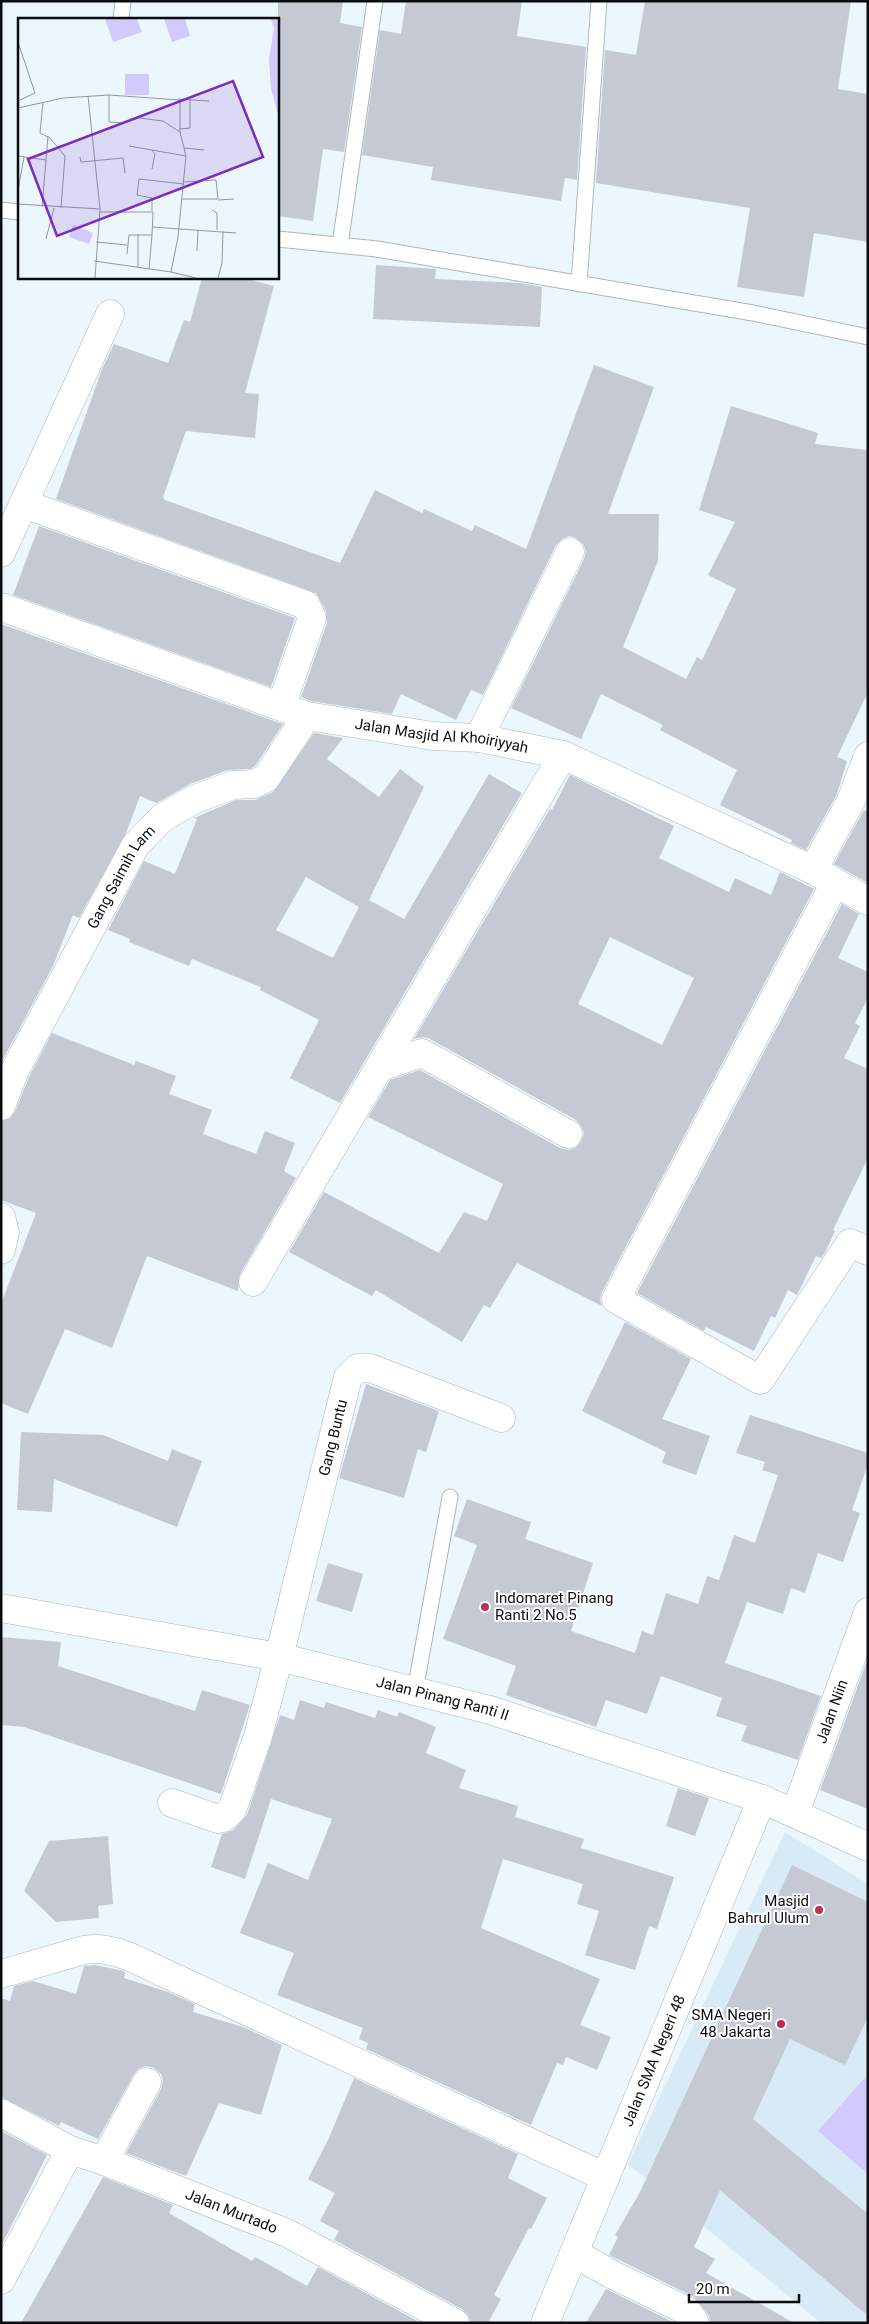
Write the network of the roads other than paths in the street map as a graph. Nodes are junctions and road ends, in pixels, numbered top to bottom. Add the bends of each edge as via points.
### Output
1 (123, 1) edge
2 (375, 1) edge
3 (599, 1) edge
4 (121, 18) edge
5 (1, 210) edge
6 (18, 212) edge
7 (279, 239) edge
8 (340, 245) junction
9 (579, 284) junction
10 (110, 314) dead end
11 (868, 337) edge
12 (24, 504) junction
13 (570, 552) dead end
14 (1, 553) edge
15 (1, 607) edge
16 (281, 706) junction
17 (307, 716) junction
18 (479, 738) junction
19 (563, 755) junction
20 (868, 756) edge
21 (824, 876) junction
22 (868, 901) edge
23 (380, 1067) junction
24 (1, 1106) edge
25 (568, 1134) dead end
26 (1, 1217) edge
27 (1, 1250) edge
28 (868, 1251) edge
29 (253, 1282) dead end
30 (501, 1418) dead end
31 (450, 1497) dead end
32 (1, 1608) edge
33 (868, 1612) edge
34 (280, 1657) junction
35 (415, 1691) junction
36 (762, 1799) junction
37 (172, 1803) dead end
38 (795, 1813) junction
39 (868, 1847) edge
40 (1, 1974) edge
41 (147, 2082) dead end
42 (1, 2113) edge
43 (70, 2150) junction
44 (104, 2161) junction
45 (605, 2177) junction
46 (574, 2253) junction
47 (1, 2280) edge
48 (455, 2323) edge
49 (545, 2323) edge
50 (695, 2323) edge

1 - 4 lane
2 - 8 lane
3 - 9 lane
5 - 6 lane
7 - 8 lane
8 - 9 lane
9 - 11 lane via 753,313
10 - 12 street
12 - 14 street
12 - 16 street via 306,605 312,618
13 - 18 street
15 - 16 street, Jalan Masjid Al Khoiriyyah
16 - 17 street, Jalan Masjid Al Khoiriyyah
17 - 18 street, Jalan Masjid Al Khoiriyyah via 433,736
17 - 24 street, Gang Saimih Lam via 266,778 254,784 233,785 195,799 162,818 135,846 15,1070
18 - 19 street, Jalan Masjid Al Khoiriyyah
19 - 21 street, Jalan Masjid Al Khoiriyyah
19 - 23 street
20 - 21 street
21 - 22 street, Jalan Masjid Al Khoiriyyah
21 - 28 street via 616,1299 760,1380 850,1243
23 - 25 street via 422,1053
23 - 29 street
26 - 27 street via 5,1232
30 - 34 street, Gang Buntu via 370,1368 358,1368 348,1377
31 - 35 lane
32 - 34 street, Jalan Pinang Ranti II
33 - 38 street, Jalan Niin
34 - 35 street, Jalan Pinang Ranti II
34 - 37 street, Gang Buntu via 258,1736 232,1810 218,1819
35 - 36 street, Jalan Pinang Ranti II via 568,1734
36 - 38 street, Jalan Pinang Ranti II
36 - 45 street, Jalan SMA Negeri 48
38 - 39 street, Jalan Pinang Ranti II
40 - 45 street via 84,1950 109,1950
41 - 44 street
42 - 43 street, Jalan Murtado
43 - 44 street, Jalan Murtado
43 - 47 street
44 - 48 street, Jalan Murtado via 287,2232
45 - 46 street, Jalan SMA Negeri 48
46 - 49 street, Jalan SMA Negeri 48
46 - 50 street via 687,2311

